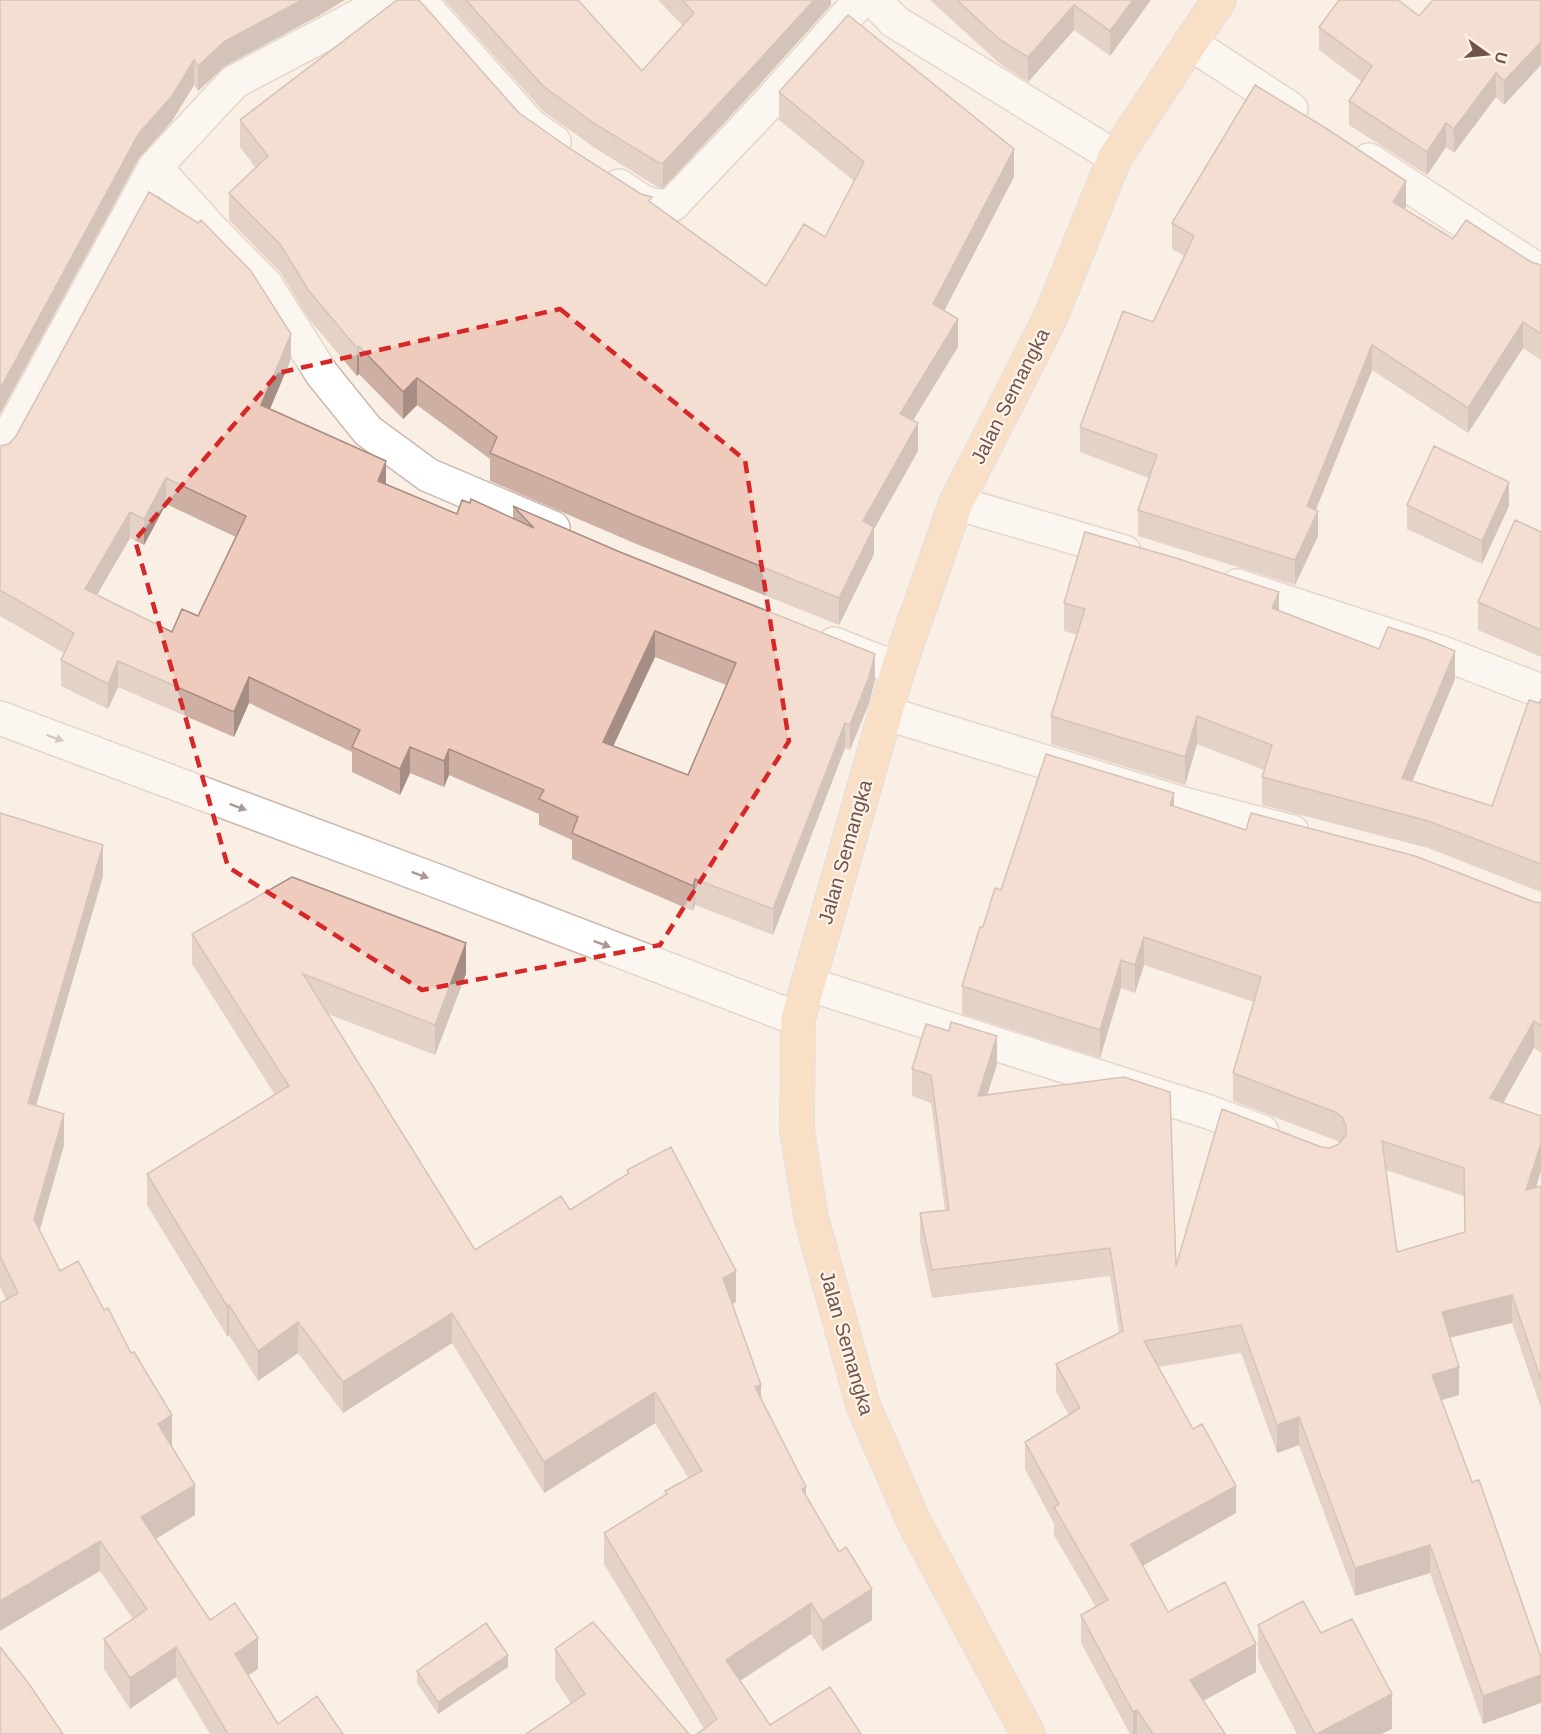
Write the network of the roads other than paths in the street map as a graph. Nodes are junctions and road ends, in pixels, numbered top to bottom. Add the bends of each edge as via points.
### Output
1 (389, 0) edge
2 (419, 0) edge
3 (861, 0) edge
4 (874, 0) edge
5 (1219, 0) edge
6 (1190, 43) junction
7 (1311, 122) edge
8 (1341, 141) edge
9 (1115, 157) junction
10 (155, 167) junction
11 (1541, 272) edge
12 (0, 453) edge
13 (956, 503) junction
14 (575, 538) edge
15 (1150, 560) edge
16 (1206, 577) edge
17 (811, 634) edge
18 (898, 669) junction
19 (1541, 691) edge
20 (885, 713) junction
21 (0, 718) edge
22 (1319, 839) edge
23 (808, 984) junction
24 (798, 1019) junction
25 (1288, 1142) edge
26 (1028, 1734) edge

1 - 10 street via 234,82
2 - 3 street via 530,125 651,206 660,207 672,205
4 - 9 street via 894,21
5 - 6 main road, Jalan Semangka
6 - 7 street
6 - 9 main road, Jalan Semangka
8 - 11 street
9 - 13 main road, Jalan Semangka via 1051,316
10 - 12 street
10 - 14 street via 266,285 322,374 368,431 428,475
13 - 15 street
13 - 18 main road, Jalan Semangka
16 - 19 street via 1440,652
17 - 18 street
18 - 20 main road, Jalan Semangka
20 - 22 street via 1183,804
20 - 23 main road, Jalan Semangka
21 -> 24 street
23 - 24 main road, Jalan Semangka
23 - 25 street via 1209,1112
24 - 26 main road, Jalan Semangka via 797,1130 811,1217 863,1405 914,1522

